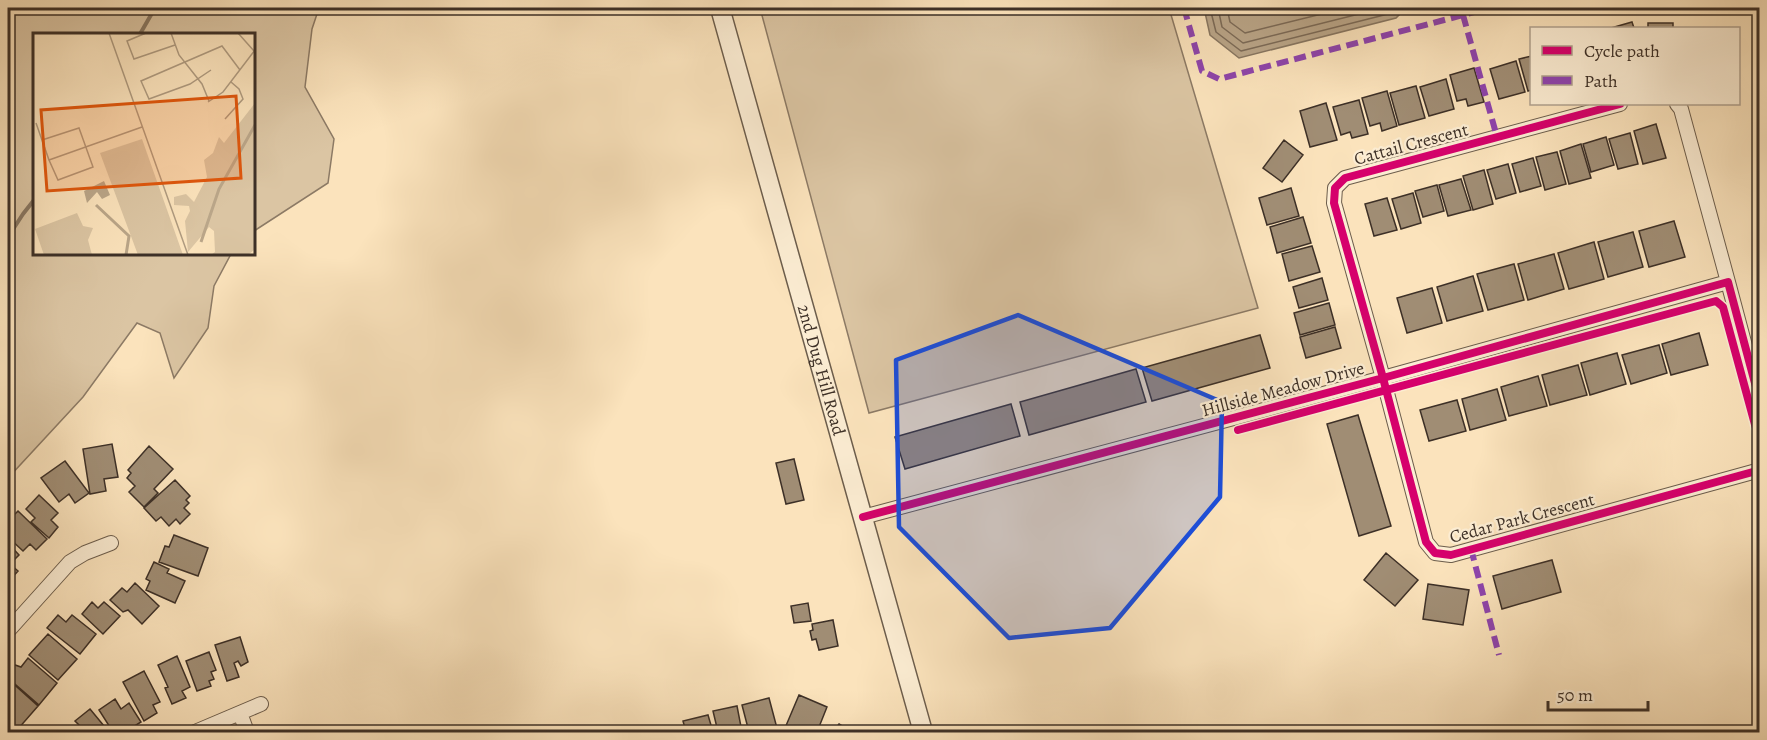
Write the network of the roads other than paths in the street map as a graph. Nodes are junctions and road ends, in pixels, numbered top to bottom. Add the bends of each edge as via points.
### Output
1 (720, 8) edge
2 (1616, 105) edge
3 (1678, 105) edge
4 (1728, 282) junction
5 (1383, 378) junction
6 (1760, 402) edge
7 (1760, 470) edge
8 (863, 517) junction
9 (111, 543) dead end
10 (8, 631) edge
11 (261, 704) dead end
12 (240, 713) junction
13 (195, 732) edge
14 (247, 732) edge
15 (923, 732) edge

1 - 8 street, 2nd Dug Hill Road
2 - 5 street, Cattail Crescent via 1345,178 1335,188 1334,203
3 - 4 street
4 - 5 street, Hillside Meadow Drive
4 - 6 street
5 - 7 street, Cedar Park Crescent via 1426,542 1436,553 1451,555
5 - 8 street, Hillside Meadow Drive
8 - 15 street, 2nd Dug Hill Road
9 - 10 street via 70,562
11 - 12 street
12 - 13 street
12 - 14 street

